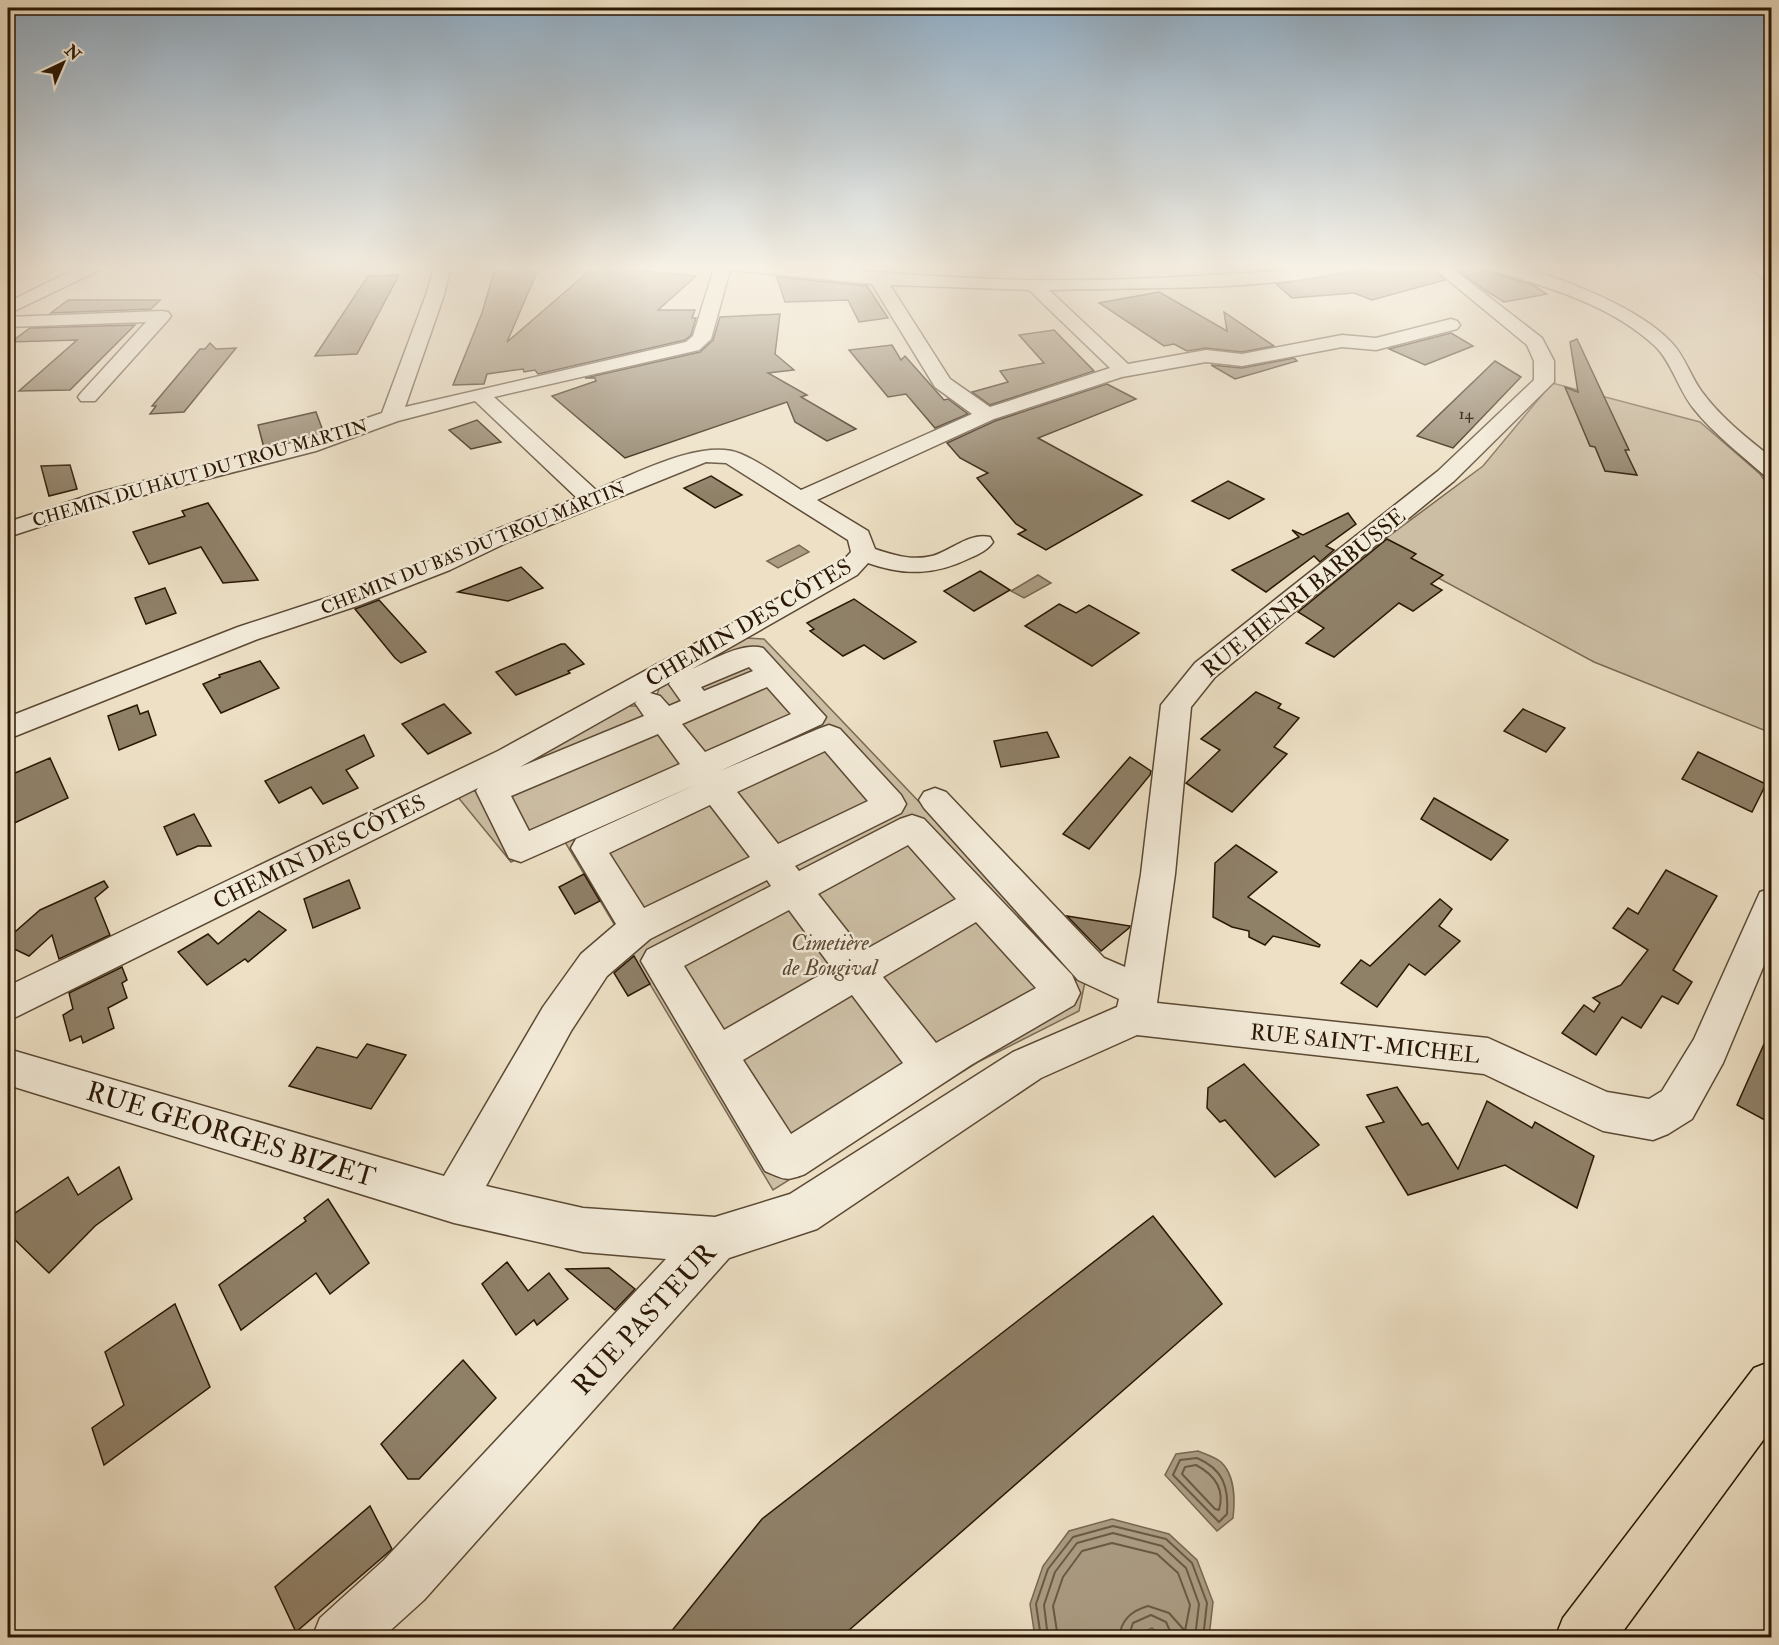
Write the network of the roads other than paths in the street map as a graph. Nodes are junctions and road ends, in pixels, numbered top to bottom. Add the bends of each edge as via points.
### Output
1 (138, 342) edge
2 (418, 342) edge
3 (698, 342) edge
4 (917, 342) edge
5 (1093, 342) edge
6 (1338, 342) edge
7 (1351, 342) edge
8 (1385, 342) edge
9 (1535, 342) edge
10 (1660, 342) edge
11 (1124, 371) junction
12 (479, 394) junction
13 (88, 397) dead end
14 (987, 415) junction
15 (391, 417) junction
16 (1772, 470) edge
17 (800, 499) junction
18 (593, 500) junction
19 (8, 530) edge
20 (981, 542) dead end
21 (864, 553) junction
22 (632, 688) junction
23 (664, 720) junction
24 (8, 729) edge
25 (708, 778) junction
26 (935, 800) dead end
27 (772, 861) junction
28 (795, 890) junction
29 (980, 902) junction
30 (1772, 902) edge
31 (630, 933) junction
32 (858, 974) junction
33 (8, 1004) edge
34 (1138, 1004) junction
35 (718, 1054) junction
36 (8, 1067) edge
37 (930, 1067) junction
38 (454, 1201) junction
39 (715, 1240) junction
40 (1772, 1386) edge
41 (340, 1638) edge
42 (1583, 1638) edge

1 - 13 street
2 - 15 street
3 - 12 street, CHEMIN DU HAUT DU TROU MARTIN
4 - 14 street via 942,382
5 - 11 street
6 - 11 street via 1242,360 1206,356
7 - 8 street
9 - 34 street, RUE HENRI BARBUSSE via 1544,361 1544,382 1446,476 1205,670 1176,705 1158,874
10 - 16 street via 1678,364 1693,394
11 - 14 street
12 - 15 street, CHEMIN DU HAUT DU TROU MARTIN
12 - 18 street
14 - 17 street
15 - 19 street, CHEMIN DU HAUT DU TROU MARTIN via 308,446 101,499
17 - 18 street, CHEMIN DU BAS DU TROU MARTIN via 733,458 717,455 702,456
17 - 21 street, CHEMIN DES CÔTES via 859,536
18 - 24 street, CHEMIN DU BAS DU TROU MARTIN via 441,564 248,633
20 - 21 street via 946,562 930,564 894,564
21 - 22 street, CHEMIN DES CÔTES via 848,570
22 - 23 street
22 - 33 street, CHEMIN DES CÔTES via 509,759
23 - 25 street
23 - 25 street via 699,705 683,684 753,654 811,717
23 - 25 street via 492,791 521,849
25 - 27 street
25 - 27 street via 829,736 890,804
25 - 31 street via 588,848
26 - 34 street via 1091,969
27 - 28 street
27 - 31 street
28 - 29 street via 912,828
28 - 32 street
28 - 35 street via 660,961
29 - 32 street
29 - 37 street via 1061,993
30 - 34 street, RUE SAINT-MICHEL via 1709,1050 1677,1104 1653,1120 1603,1111 1488,1056
31 - 38 street via 594,965 557,1019
32 - 35 street
32 - 37 street
34 - 39 street, RUE PASTEUR via 1027,1065 801,1213
35 - 37 street via 780,1156 790,1159
36 - 38 street, RUE GEORGES BIZET
38 - 39 street, RUE GEORGES BIZET via 583,1230
39 - 41 street, RUE PASTEUR via 404,1580
40 - 42 main road

